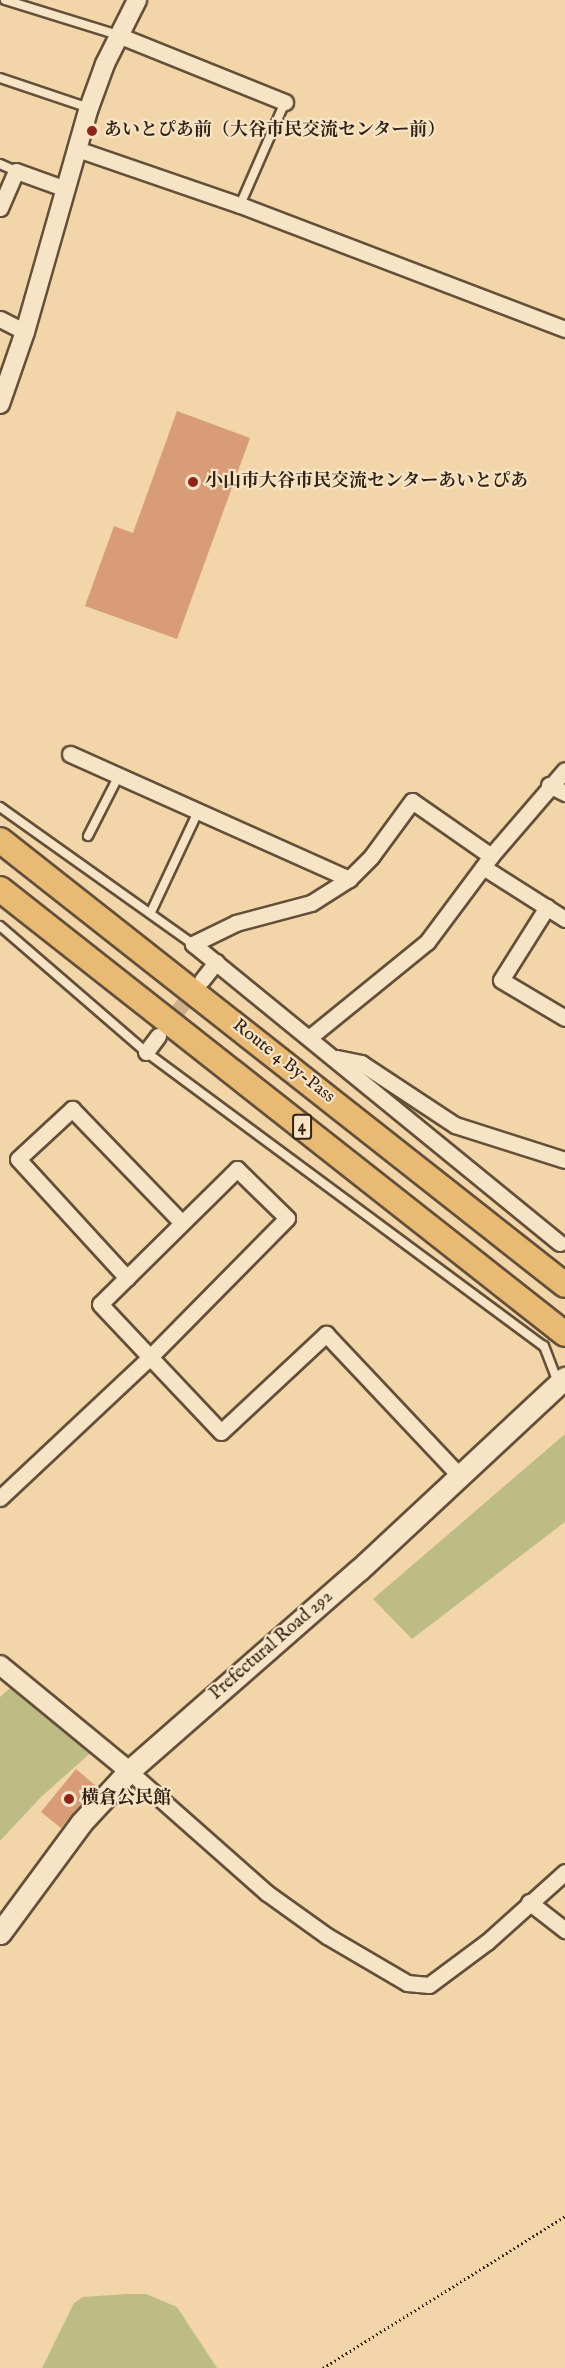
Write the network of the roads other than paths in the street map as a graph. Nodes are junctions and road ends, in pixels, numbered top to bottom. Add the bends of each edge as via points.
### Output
1 (5, 0) edge
2 (137, 0) edge
3 (118, 35) junction
4 (0, 78) edge
5 (285, 102) joint
6 (89, 108) junction
7 (77, 149) junction
8 (0, 164) edge
9 (16, 171) junction
10 (66, 189) junction
11 (240, 205) junction
12 (0, 208) edge
13 (0, 319) edge
14 (565, 329) edge
15 (26, 332) junction
16 (0, 404) edge
17 (70, 754) dead end
18 (565, 770) edge
19 (118, 777) junction
20 (549, 785) junction
21 (565, 793) edge
22 (0, 807) edge
23 (197, 814) junction
24 (88, 836) dead end
25 (0, 840) edge
26 (487, 862) junction
27 (349, 879) junction
28 (0, 889) edge
29 (547, 908) junction
30 (151, 912) junction
31 (565, 919) edge
32 (0, 926) edge
33 (193, 944) junction
34 (216, 962) junction
35 (202, 980) tunnel mouth
36 (565, 1017) edge
37 (158, 1036) tunnel mouth
38 (310, 1037) junction
39 (146, 1052) junction
40 (335, 1058) junction
41 (565, 1160) edge
42 (182, 1223) junction
43 (559, 1243) dead end
44 (127, 1278) junction
45 (565, 1285) edge
46 (565, 1334) edge
47 (150, 1357) junction
48 (563, 1383) edge
49 (460, 1476) junction
50 (0, 1498) edge
51 (0, 1665) edge
52 (129, 1771) junction
53 (565, 1872) edge
54 (529, 1902) junction
55 (565, 1930) edge
56 (0, 1933) edge

1 - 3 lane
2 - 3 street
3 - 5 street
3 - 6 street
4 - 6 lane
5 - 11 lane
6 - 7 street
7 - 10 street
7 - 11 street
8 - 9 lane
9 - 10 street
9 - 12 street
10 - 15 street
11 - 14 street
13 - 15 street
15 - 16 street
17 - 19 street
18 - 20 street
19 - 23 street
19 - 24 lane
20 - 21 street
20 - 26 street
22 - 30 lane
23 - 27 street via 224,821
23 - 30 lane
25 - 45 highway, Route 4 By-Pass / 4
26 - 27 street via 412,801 371,857
26 - 29 street
26 - 38 street via 427,942
27 - 33 street via 311,903 236,923
28 - 46 highway, 4
29 - 31 street
29 - 36 street via 501,980
30 - 33 lane
32 - 39 lane
33 - 34 street
34 - 35 street
34 - 38 street
37 - 39 street
38 - 40 street
39 - 48 lane via 544,1346
40 - 41 street via 361,1063 455,1125
40 - 43 street
42 - 44 street
42 - 44 street via 72,1109 18,1159
42 - 47 street via 237,1169 287,1218
44 - 47 street via 100,1304
47 - 49 street via 220,1432 326,1334
47 - 50 street
48 - 49 main road, Prefectural Road 292
49 - 52 main road, Prefectural Road 292
51 - 52 street
52 - 54 street via 267,1893 327,1936 407,1983 429,1984 487,1942
52 - 56 main road, Prefectural Road 292 via 81,1823
53 - 54 street
54 - 55 street

